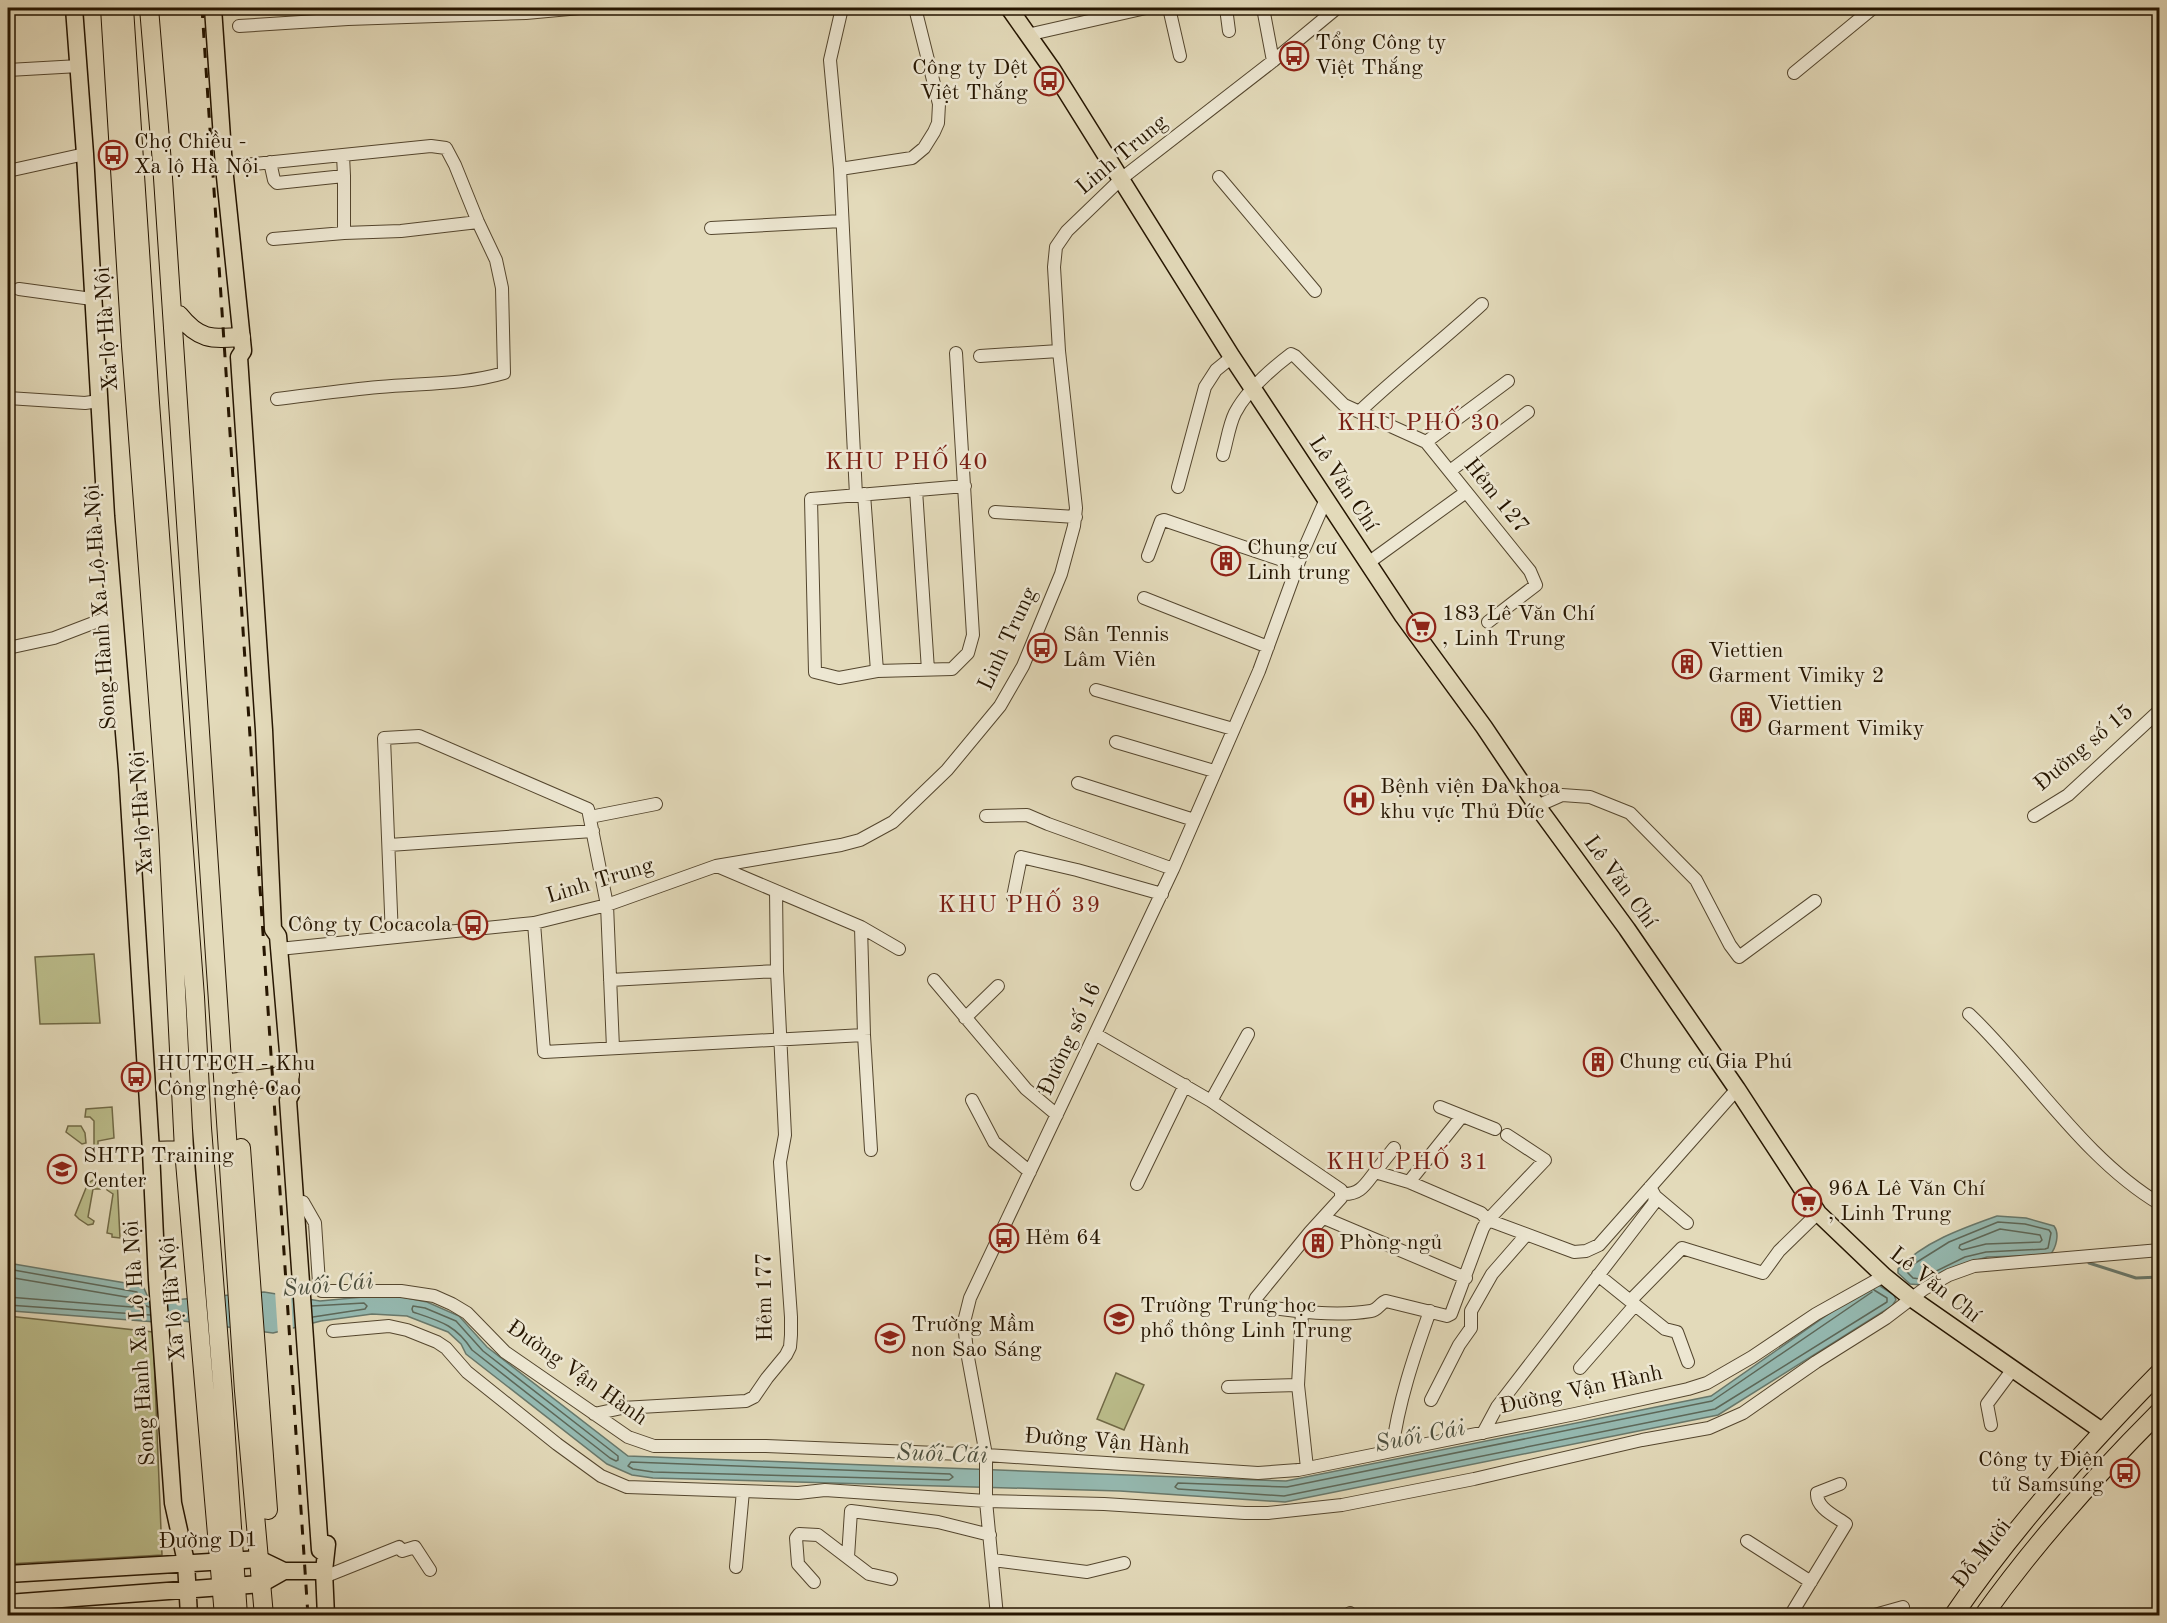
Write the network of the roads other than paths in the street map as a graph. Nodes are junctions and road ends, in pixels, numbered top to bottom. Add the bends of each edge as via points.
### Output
1 (74, 8) edge
2 (83, 8) edge
3 (110, 8) edge
4 (124, 8) edge
5 (150, 8) edge
6 (162, 8) edge
7 (213, 8) edge
8 (580, 8) edge
9 (842, 8) edge
10 (915, 8) edge
11 (1009, 8) edge
12 (1146, 8) edge
13 (1169, 8) edge
14 (1226, 8) edge
15 (1263, 8) edge
16 (1337, 8) edge
17 (1874, 8) edge
18 (239, 26) dead end
19 (1229, 31) dead end
20 (1027, 35) junction
21 (1180, 56) dead end
22 (1273, 61) junction
23 (83, 65) junction
24 (8, 70) edge
25 (1794, 73) dead end
26 (171, 137) junction
27 (85, 154) junction
28 (343, 155) junction
29 (270, 162) junction
30 (162, 164) junction
31 (224, 167) junction
32 (840, 169) junction
33 (8, 171) edge
34 (344, 176) junction
35 (1219, 177) dead end
36 (1120, 179) junction
37 (842, 221) junction
38 (478, 222) junction
39 (711, 228) dead end
40 (344, 233) junction
41 (273, 239) dead end
42 (173, 274) junction
43 (19, 289) dead end
44 (1315, 291) dead end
45 (92, 299) junction
46 (1482, 304) dead end
47 (179, 315) junction
48 (242, 344) junction
49 (1059, 351) junction
50 (956, 353) dead end
51 (980, 356) dead end
52 (1232, 357) junction
53 (1508, 381) dead end
54 (1253, 388) junction
55 (8, 398) edge
56 (277, 399) dead end
57 (104, 401) junction
58 (1359, 412) junction
59 (1528, 412) dead end
60 (1426, 442) junction
61 (1223, 454) dead end
62 (1450, 471) junction
63 (965, 486) junction
64 (1178, 487) dead end
65 (916, 490) junction
66 (1466, 492) junction
67 (860, 495) junction
68 (1326, 499) junction
69 (995, 512) dead end
70 (1076, 517) junction
71 (1148, 556) dead end
72 (1368, 563) junction
73 (1298, 565) junction
74 (1144, 598) dead end
75 (114, 615) junction
76 (1488, 622) dead end
77 (1268, 646) junction
78 (8, 648) edge
79 (928, 670) junction
80 (877, 671) junction
81 (1096, 690) dead end
82 (2160, 710) edge
83 (1233, 729) junction
84 (1116, 742) dead end
85 (1214, 771) junction
86 (1078, 783) dead end
87 (656, 804) dead end
88 (1537, 806) junction
89 (986, 816) dead end
90 (2034, 816) dead end
91 (590, 817) junction
92 (1194, 820) junction
93 (593, 831) junction
94 (389, 845) junction
95 (716, 866) junction
96 (1173, 869) junction
97 (776, 891) junction
98 (1162, 894) junction
99 (1013, 897) dead end
100 (1815, 901) dead end
101 (607, 904) junction
102 (534, 923) junction
103 (861, 927) junction
104 (392, 937) junction
105 (279, 942) junction
106 (899, 949) dead end
107 (777, 970) junction
108 (610, 980) junction
109 (934, 980) dead end
110 (998, 987) dead end
111 (1969, 1014) dead end
112 (965, 1018) junction
113 (1095, 1034) junction
114 (1248, 1034) dead end
115 (864, 1035) junction
116 (780, 1039) junction
117 (613, 1048) junction
118 (290, 1075) junction
119 (230, 1083) junction
120 (1185, 1085) junction
121 (1737, 1089) junction
122 (291, 1094) junction
123 (972, 1100) dead end
124 (1211, 1101) junction
125 (1440, 1107) dead end
126 (1057, 1115) junction
127 (1462, 1116) junction
128 (1495, 1129) dead end
129 (1507, 1135) dead end
130 (1394, 1148) dead end
131 (156, 1150) junction
132 (184, 1150) junction
133 (871, 1150) dead end
134 (1030, 1172) junction
135 (1375, 1172) junction
136 (1409, 1182) junction
137 (1137, 1184) dead end
138 (1653, 1192) junction
139 (1342, 1194) junction
140 (303, 1202) junction
141 (2160, 1204) edge
142 (1818, 1214) junction
143 (1324, 1218) junction
144 (1488, 1220) junction
145 (1687, 1223) dead end
146 (1526, 1235) junction
147 (2160, 1250) edge
148 (203, 1263) junction
149 (304, 1270) junction
150 (1598, 1275) junction
151 (1884, 1276) junction
152 (1466, 1278) junction
153 (1911, 1298) junction
154 (1633, 1303) junction
155 (1430, 1311) junction
156 (1302, 1312) junction
157 (333, 1331) dead end
158 (1688, 1362) dead end
159 (1580, 1368) dead end
160 (2013, 1369) junction
161 (2160, 1372) edge
162 (1298, 1385) junction
163 (1228, 1387) dead end
164 (2160, 1389) edge
165 (214, 1394) junction
166 (1431, 1400) dead end
167 (2160, 1411) edge
168 (594, 1414) junction
169 (1991, 1425) dead end
170 (2160, 1427) edge
171 (2102, 1431) junction
172 (1483, 1433) junction
173 (1392, 1451) junction
174 (986, 1460) junction
175 (1307, 1468) junction
176 (1840, 1484) dead end
177 (743, 1491) junction
178 (986, 1496) junction
179 (231, 1504) junction
180 (217, 1534) junction
181 (990, 1535) junction
182 (1747, 1542) dead end
183 (848, 1557) junction
184 (226, 1560) junction
185 (993, 1560) junction
186 (186, 1562) junction
187 (1124, 1563) dead end
188 (130, 1566) junction
189 (736, 1566) dead end
190 (8, 1567) edge
191 (430, 1570) dead end
192 (270, 1571) junction
193 (8, 1574) edge
194 (324, 1574) junction
195 (891, 1579) dead end
196 (814, 1582) dead end
197 (1811, 1582) junction
198 (228, 1587) junction
199 (188, 1590) junction
200 (137, 1594) junction
201 (8, 1603) edge
202 (1903, 1607) dead end
203 (8, 1609) edge
204 (189, 1616) edge
205 (224, 1616) edge
206 (238, 1616) edge
207 (264, 1616) edge
208 (326, 1616) edge
209 (998, 1616) edge
210 (1790, 1616) edge
211 (1871, 1616) edge
212 (1953, 1616) edge
213 (1965, 1616) edge
214 (1983, 1616) edge
215 (1998, 1616) edge

1 - 23 main road, Song Hành Xa Lộ Hà Nội
2 - 23 main road, Song Hành Xa Lộ Hà Nội
3 - 132 highway, Xa lộ Hà Nội via 168,830
4 - 148 highway, Xa lộ Hà Nội via 195,997
5 - 30 highway
6 - 26 highway
7 - 31 main road
8 - 18 street
9 - 32 street via 830,60
10 - 32 street via 939,104 934,132 912,158
11 - 20 main road, Lê Văn Chí
12 - 20 street
13 - 21 street
14 - 19 street
15 - 22 street
16 - 22 street, Linh Trung
17 - 25 street
20 - 36 main road, Lê Văn Chí
22 - 36 street, Linh Trung
23 - 24 street
23 - 27 main road, Song Hành Xa Lộ Hà Nội
23 - 57 main road, Song Hành Xa Lộ Hà Nội
26 - 30 highway
26 - 42 highway
27 - 33 street
27 - 45 main road, Song Hành Xa Lộ Hà Nội
28 - 29 street
28 - 34 street
28 - 38 street via 431,146 446,148
29 - 31 street
29 - 34 street via 277,183
30 - 42 highway
31 - 48 main road
32 - 37 street
34 - 40 street
35 - 44 street
36 - 49 street, Linh Trung via 1056,247
36 - 52 main road, Lê Văn Chí
37 - 39 street
37 - 67 street
38 - 40 street
38 - 56 street via 496,260 502,288 504,373 444,384
40 - 41 street
42 - 47 highway
42 - 119 highway
43 - 45 street
45 - 57 main road, Song Hành Xa Lộ Hà Nội
46 - 58 street
47 - 48 highway via 196,333
47 - 119 highway via 222,874
48 - 105 main road via 250,356 274,729 283,927
49 - 51 street
49 - 70 street, Linh Trung
50 - 63 street
52 - 54 main road, Lê Văn Chí
52 - 64 street via 1216,370 1205,387
53 - 60 street
54 - 58 street, Hẻm 127 via 1293,354 1344,405
54 - 61 street via 1235,414
54 - 68 main road, Lê Văn Chí
55 - 57 street
57 - 75 main road, Song Hành Xa Lộ Hà Nội
57 - 131 main road, Song Hành Xa Lộ Hà Nội
58 - 60 street, Hẻm 127
59 - 62 street
60 - 62 street, Hẻm 127
62 - 66 street, Hẻm 127
63 - 65 street
63 - 79 street via 973,635 968,653 952,669
65 - 67 street
65 - 79 street
66 - 72 street
66 - 76 street, Hẻm 127 via 1530,570 1536,585
67 - 80 street
67 - 80 street via 811,499 815,672 839,678
68 - 72 main road, Lê Văn Chí
68 - 73 street, Đường số 16
69 - 70 street
70 - 95 street, Linh Trung via 1061,574 1012,687 947,770 909,807 893,822 860,840
71 - 73 street via 1164,520
72 - 88 main road, Lê Văn Chí
73 - 77 street, Đường số 16
74 - 77 street
75 - 78 street via 54,638
75 - 131 main road, Song Hành Xa Lộ Hà Nội
77 - 83 street, Đường số 16
79 - 80 street
81 - 83 street
82 - 90 street, Đường số 15 via 2068,795
83 - 85 street, Đường số 16
84 - 85 street
85 - 92 street, Đường số 16
86 - 92 street
87 - 91 street
88 - 100 street via 1562,795 1590,797 1630,813 1696,880 1739,957
88 - 121 main road, Lê Văn Chí
89 - 96 street via 1027,814
91 - 93 street
91 - 94 street via 588,809 419,736 384,738
92 - 96 street, Đường số 16
93 - 94 street
93 - 101 street
94 - 104 street
95 - 97 street
95 - 101 street, Linh Trung
96 - 98 street, Đường số 16
97 - 103 street
97 - 107 street, Hẻm 177
98 - 99 street via 1021,857
98 - 113 street, Đường số 16
101 - 102 street, Linh Trung
101 - 108 street
102 - 104 street, Linh Trung
102 - 117 street via 544,1052
103 - 106 street
103 - 115 street
104 - 105 street, Linh Trung
105 - 118 main road
107 - 108 street
107 - 116 street, Hẻm 177
108 - 117 street
109 - 112 street
110 - 112 street
111 - 141 street via 2102,1159 2142,1194
112 - 126 street via 1026,1089
113 - 120 street
113 - 126 street, Đường số 16
114 - 124 street
115 - 116 street
115 - 133 street
116 - 117 street
116 - 168 street, Hẻm 177 via 785,1131 780,1162 790,1347 754,1397 746,1401 622,1408
118 - 119 highway
118 - 122 main road
119 - 192 highway via 251,1391
120 - 124 street
120 - 137 street
121 - 138 street
121 - 142 main road, Lê Văn Chí
122 - 140 main road via 296,1099
122 - 149 main road via 288,1100
123 - 134 street via 994,1142
124 - 139 street via 1328,1180
125 - 127 street
126 - 134 street, Đường số 16
127 - 128 street
127 - 136 street
129 - 144 street via 1545,1160
130 - 135 street
131 - 132 highway
131 - 186 main road, Song Hành Xa Lộ Hà Nội via 173,1503
132 - 148 highway, Xa lộ Hà Nội
134 - 174 street, Đường số 16 via 970,1298 964,1322
135 - 136 street
135 - 139 street via 1356,1193
136 - 144 street via 1481,1213
138 - 145 street
138 - 146 street via 1599,1245 1586,1251 1574,1252
138 - 150 street via 1654,1203
139 - 143 street
140 - 149 main road
140 - 168 street, Đường Vận Hành via 315,1223 322,1291 401,1291 434,1296 452,1304 467,1313 505,1352
142 - 151 main road, Lê Văn Chí
142 - 154 street via 1779,1251 1763,1273 1682,1248
143 - 152 street
143 - 156 street via 1254,1302 1258,1306
144 - 146 street
144 - 152 street
146 - 166 street via 1492,1274 1471,1311 1471,1328
147 - 153 street via 1974,1266 1949,1275
148 - 165 highway, Xa lộ Hà Nội
149 - 194 main road
150 - 154 street
150 - 172 street via 1497,1407
151 - 153 main road, Lê Văn Chí
151 - 172 street, Đường Vận Hành via 1707,1383
152 - 155 street via 1451,1314
153 - 160 main road, Lê Văn Chí
153 - 178 street via 1743,1413 1709,1428 1621,1444 1474,1479 1342,1505 1269,1513
154 - 158 street via 1665,1329 1677,1332
154 - 159 street
155 - 156 street via 1386,1301 1372,1311
155 - 173 street via 1401,1404
156 - 162 street
157 - 177 street via 389,1326 437,1342 467,1372 557,1444 615,1484 639,1489
160 - 169 street via 1987,1404
160 - 171 main road, Lê Văn Chí
161 - 171 highway, Đỗ Mười
162 - 163 street
162 - 175 street
164 - 213 highway, Đỗ Mười via 2111,1438 2023,1539
165 - 179 highway, Xa lộ Hà Nội
165 - 180 highway, Xa lộ Hà Nội
167 - 214 highway, Đỗ Mười via 2074,1500
168 - 174 street, Đường Vận Hành via 628,1437 654,1446 766,1446
170 - 215 highway via 2066,1528
171 - 212 highway, Đỗ Mười via 1988,1565
172 - 173 street, Đường Vận Hành
173 - 175 street, Đường Vận Hành
174 - 175 street, Đường Vận Hành via 1258,1473
174 - 178 street, Đường số 16
176 - 197 street via 1817,1493 1823,1508 1846,1524
177 - 178 street
177 - 189 street
178 - 181 street, Đường số 16
179 - 180 highway
179 - 184 highway, Xa lộ Hà Nội
180 - 184 highway, Xa lộ Hà Nội
181 - 183 street via 938,1522 851,1511
181 - 185 street, Đường số 16
182 - 197 street
183 - 195 street via 869,1574
183 - 196 street via 818,1535 799,1534 798,1564
184 - 186 main road, Đường D1
184 - 192 main road, Đường D1
184 - 198 highway, Xa lộ Hà Nội
185 - 187 street via 1087,1572
185 - 209 street, Đường số 16
186 - 188 main road, Đường D1
186 - 199 main road, Song Hành Xa Lộ Hà Nội
188 - 190 main road, Đường D1 via 121,1561
188 - 193 main road, Đường D1
191 - 194 street via 416,1547 402,1551 399,1547
192 - 194 main road, Đường D1
192 - 198 main road, Đường D1
192 - 207 highway
194 - 208 main road
197 - 210 street
198 - 199 main road, Đường D1
198 - 205 highway, Xa lộ Hà Nội
198 - 206 highway, Xa lộ Hà Nội
199 - 200 main road, Đường D1
199 - 204 main road, Song Hành Xa Lộ Hà Nội
200 - 201 main road, Đường D1
200 - 203 main road, Đường D1 via 118,1601
202 - 211 street

